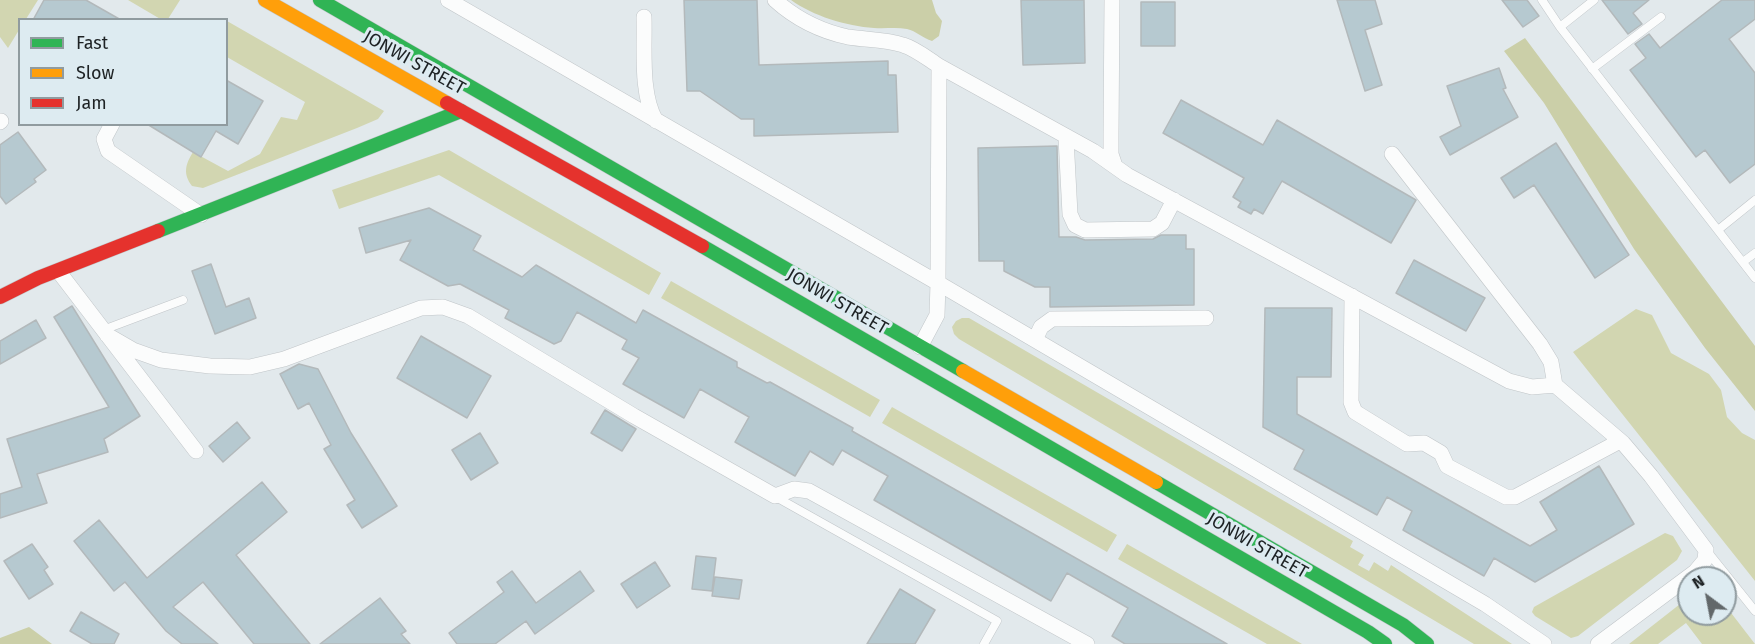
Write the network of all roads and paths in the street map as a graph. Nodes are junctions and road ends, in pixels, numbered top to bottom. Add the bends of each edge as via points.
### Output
1 (265, 0) edge
2 (320, 0) edge
3 (447, 0) edge
4 (775, 0) edge
5 (1112, 0) edge
6 (1542, 0) edge
7 (1594, 0) edge
8 (645, 17) dead end
9 (1661, 17) dead end
10 (1560, 27) junction
11 (939, 66) junction
12 (1592, 69) junction
13 (461, 111) junction
14 (656, 121) junction
15 (111, 126) edge
16 (1066, 138) junction
17 (1392, 154) dead end
18 (1114, 166) junction
19 (1174, 200) junction
20 (1755, 200) edge
21 (201, 214) junction
22 (1718, 230) junction
23 (1755, 253) edge
24 (1743, 262) junction
25 (59, 272) junction
26 (1755, 278) edge
27 (938, 283) junction
28 (1352, 296) junction
29 (0, 297) edge
30 (183, 300) dead end
31 (1206, 318) dead end
32 (105, 333) junction
33 (1035, 340) junction
34 (920, 347) junction
35 (1555, 385) junction
36 (1620, 441) junction
37 (196, 451) dead end
38 (775, 496) junction
39 (1706, 550) junction
40 (1755, 611) edge
41 (984, 644) edge
42 (1087, 644) edge
43 (1385, 644) edge
44 (1427, 644) edge
45 (1544, 644) edge
46 (1598, 644) edge

1 - 13 main road, JONWI STREET
2 - 34 main road, JONWI STREET
3 - 14 street
4 - 11 street via 808,24 848,37 906,45
5 - 18 street
6 - 10 lane
7 - 10 lane
8 - 14 street via 646,97
9 - 12 lane
10 - 12 lane
11 - 16 street
11 - 27 street
12 - 22 lane
13 - 21 main road
13 - 43 main road, JONWI STREET via 798,300
14 - 27 street
15 - 21 street via 104,139 108,152
16 - 18 street
16 - 19 street via 1070,214 1075,225 1085,230 1153,229 1162,222
17 - 35 street via 1540,344 1551,362
18 - 19 street
19 - 28 street
20 - 22 lane
21 - 25 main road
22 - 24 lane
23 - 24 lane
24 - 26 lane
25 - 29 main road
25 - 32 street
27 - 33 street
27 - 34 street via 937,315
28 - 35 street via 1509,381 1532,387
28 - 36 street via 1351,402 1355,412 1407,444 1424,443 1442,453 1447,466 1506,497 1515,497
30 - 32 lane
31 - 33 street via 1052,319 1041,327
32 - 37 street
32 - 38 street via 133,350 161,360 250,367 284,359 421,308 443,307 468,316
33 - 45 street via 1485,604
34 - 44 main road, JONWI STREET via 1393,619
35 - 36 street
36 - 39 street
38 - 41 lane via 997,621
38 - 42 street via 794,489 809,491
39 - 40 lane
39 - 46 street via 1705,560 1695,572

